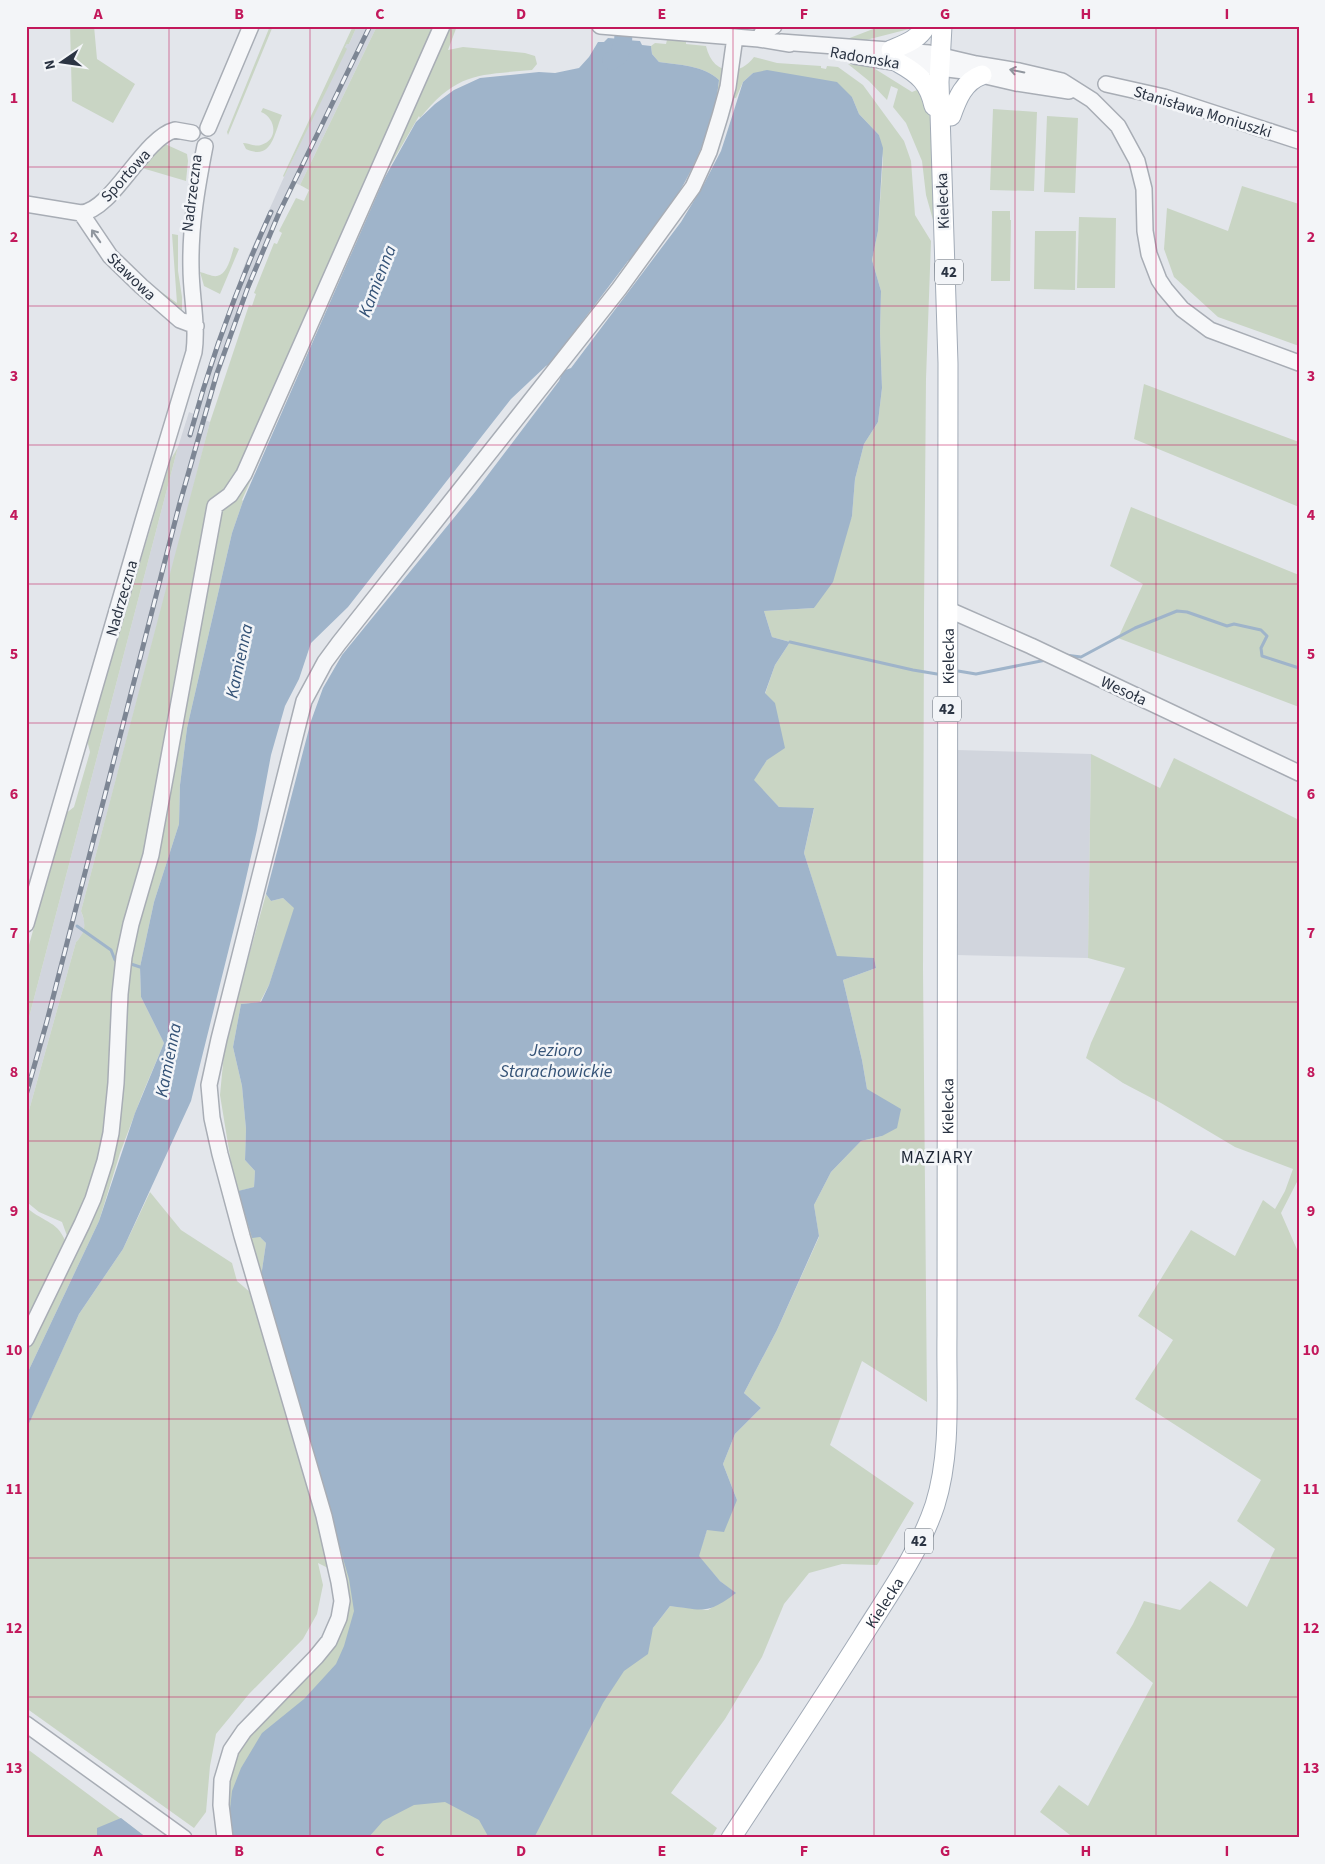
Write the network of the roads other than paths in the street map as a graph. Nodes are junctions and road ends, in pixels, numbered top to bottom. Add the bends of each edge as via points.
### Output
1 (244, 26) edge
2 (251, 26) edge
3 (442, 26) edge
4 (601, 26) edge
5 (774, 26) edge
6 (926, 26) edge
7 (942, 26) edge
8 (955, 26) edge
9 (759, 39) junction
10 (734, 44) dead end
11 (895, 57) junction
12 (945, 62) junction
13 (982, 75) junction
14 (1106, 84) dead end
15 (1079, 92) junction
16 (951, 116) junction
17 (200, 136) junction
18 (940, 141) junction
19 (1299, 141) edge
20 (26, 204) edge
21 (81, 213) junction
22 (196, 326) junction
23 (948, 346) junction
24 (1299, 363) edge
25 (947, 609) junction
26 (1299, 773) edge
27 (26, 924) edge
28 (26, 1339) edge
29 (26, 1724) edge
30 (184, 1838) edge
31 (225, 1838) edge
32 (731, 1838) edge

1 - 17 street, Nadrzeczna via 221,74
2 - 17 street, Nadrzeczna
3 - 28 street via 244,474 230,495 215,506 151,855 124,957 116,1083 105,1161 82,1224
4 - 9 street, Radomska
5 - 9 street via 762,33
6 - 11 main road
7 - 12 main road, 42
8 - 12 main road, 42
9 - 11 street, Radomska
10 - 31 street via 722,109 709,152 693,187 624,283 339,643 304,701 209,1085 212,1118 229,1193 324,1516 342,1601 330,1641 244,1731 231,1750 222,1780
11 - 12 street, Radomska via 929,53
11 - 18 main road via 929,87
12 - 13 street
15 -> 12 street via 1062,81 1019,71
12 - 16 main road, Kielecka / 42
12 - 18 main road, Kielecka / 42
13 - 15 street
13 - 16 main road via 964,88
14 - 19 street, Stanisława Moniuszki via 1164,97
15 - 24 street via 1110,117 1134,154 1143,186 1149,254 1159,280 1182,310 1210,330
16 - 23 main road, Kielecka / 42
17 - 21 street, Sportowa via 175,130 165,134 94,209
17 - 22 street, Nadrzeczna via 191,179 186,234
18 - 23 main road, Kielecka / 42
20 - 21 street
22 -> 21 street, Stawowa via 180,320 110,256
22 - 27 street, Nadrzeczna via 194,352
23 - 25 main road, Kielecka / 42
25 - 26 street, Wesoła
25 - 32 main road, Kielecka / 42 via 946,1437 942,1474 926,1528 900,1577
29 - 30 street

